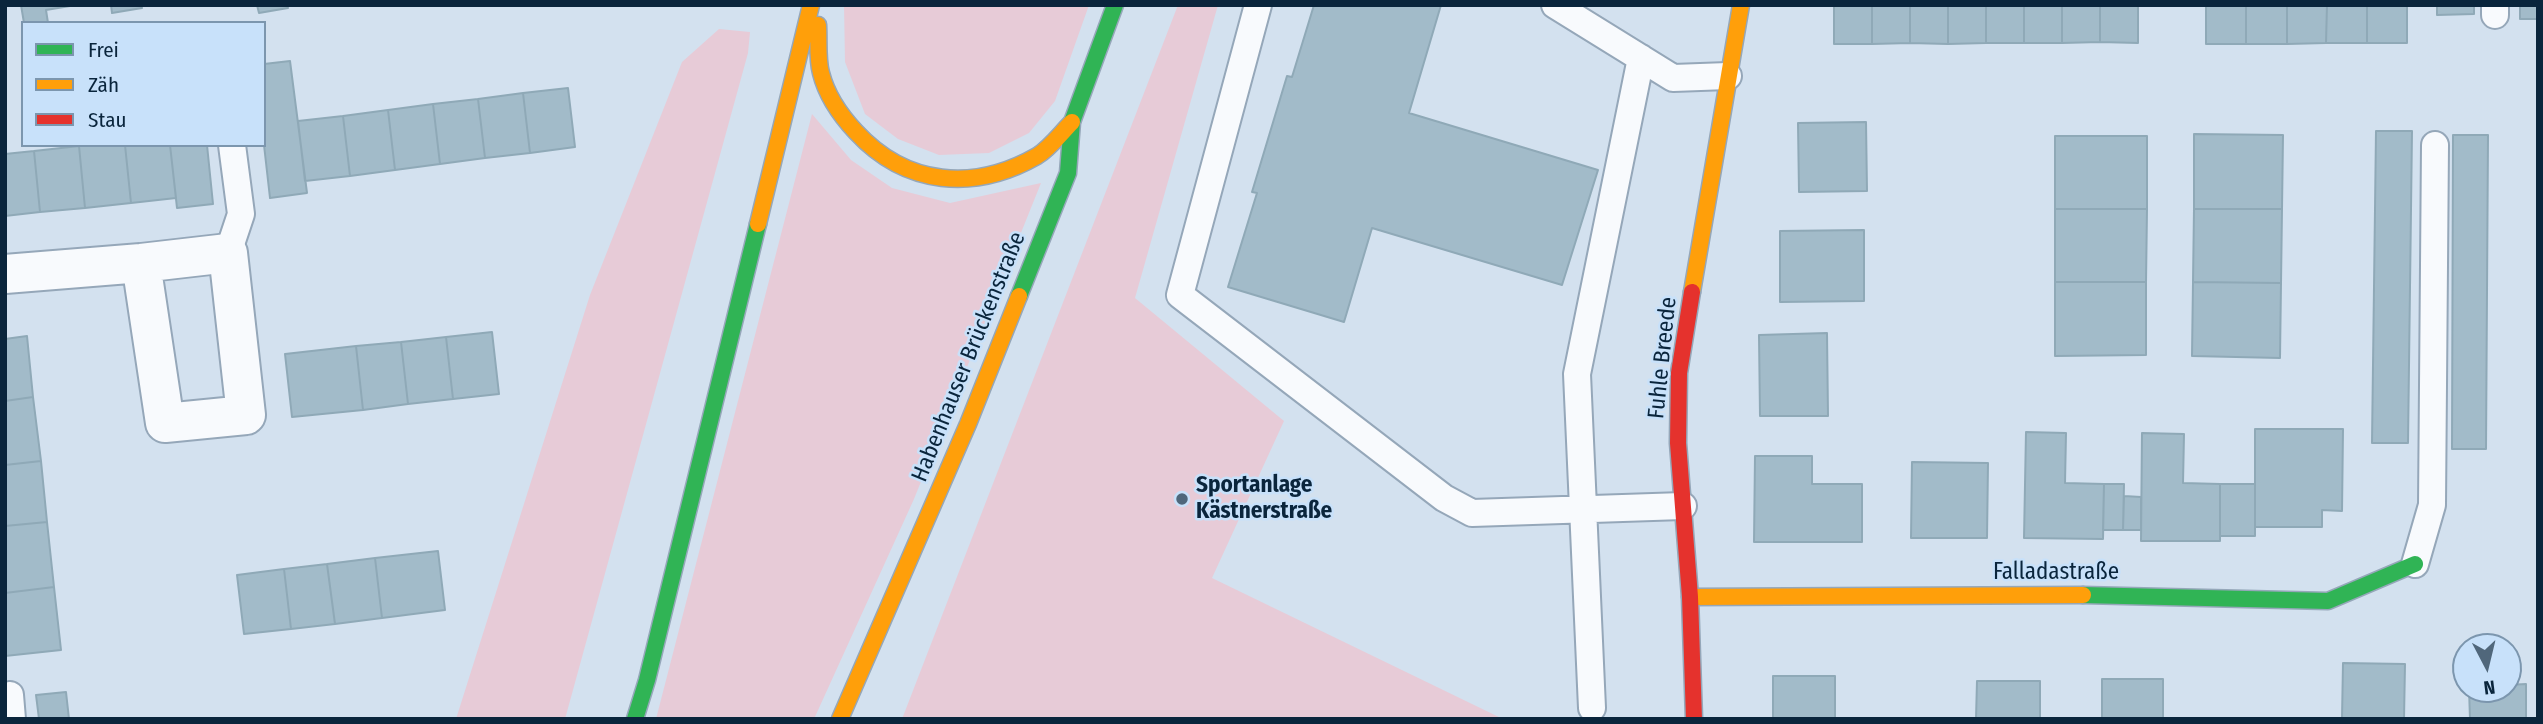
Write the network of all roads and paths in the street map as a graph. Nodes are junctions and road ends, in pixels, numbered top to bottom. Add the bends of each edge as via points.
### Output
1 (811, 5) edge
2 (817, 5) edge
3 (1115, 5) edge
4 (1258, 5) edge
5 (1555, 5) edge
6 (1741, 5) edge
7 (1641, 58) junction
8 (1728, 76) junction
9 (1072, 122) junction
10 (2435, 145) dead end
11 (232, 147) edge
12 (228, 253) junction
13 (141, 263) junction
14 (5, 274) edge
15 (1683, 506) junction
16 (1582, 510) junction
17 (2415, 564) joint
18 (1690, 597) junction
19 (1592, 708) dead end
20 (635, 719) edge
21 (840, 719) edge
22 (1694, 719) edge

1 - 20 main road
2 - 9 main road via 820,72 836,113 868,145 905,170 947,179 988,176 1039,155
3 - 9 main road, Habenhauser Brückenstraße
4 - 16 lane via 1180,295 1444,498 1472,513
5 - 7 lane
6 - 8 main road, Fuhle Breede
7 - 8 lane via 1673,78
7 - 16 lane via 1577,374
8 - 15 main road, Fuhle Breede via 1679,373
9 - 21 main road, Habenhauser Brückenstraße via 1068,173 968,424
10 - 17 lane via 2432,505
11 - 12 lane via 241,214
12 - 13 street
12 - 13 street via 246,415 165,423
13 - 14 street
15 - 16 lane
15 - 18 main road, Fuhle Breede
16 - 19 lane
17 - 18 main road, Falladastraße via 2328,601 2078,595
18 - 22 main road, Fuhle Breede

